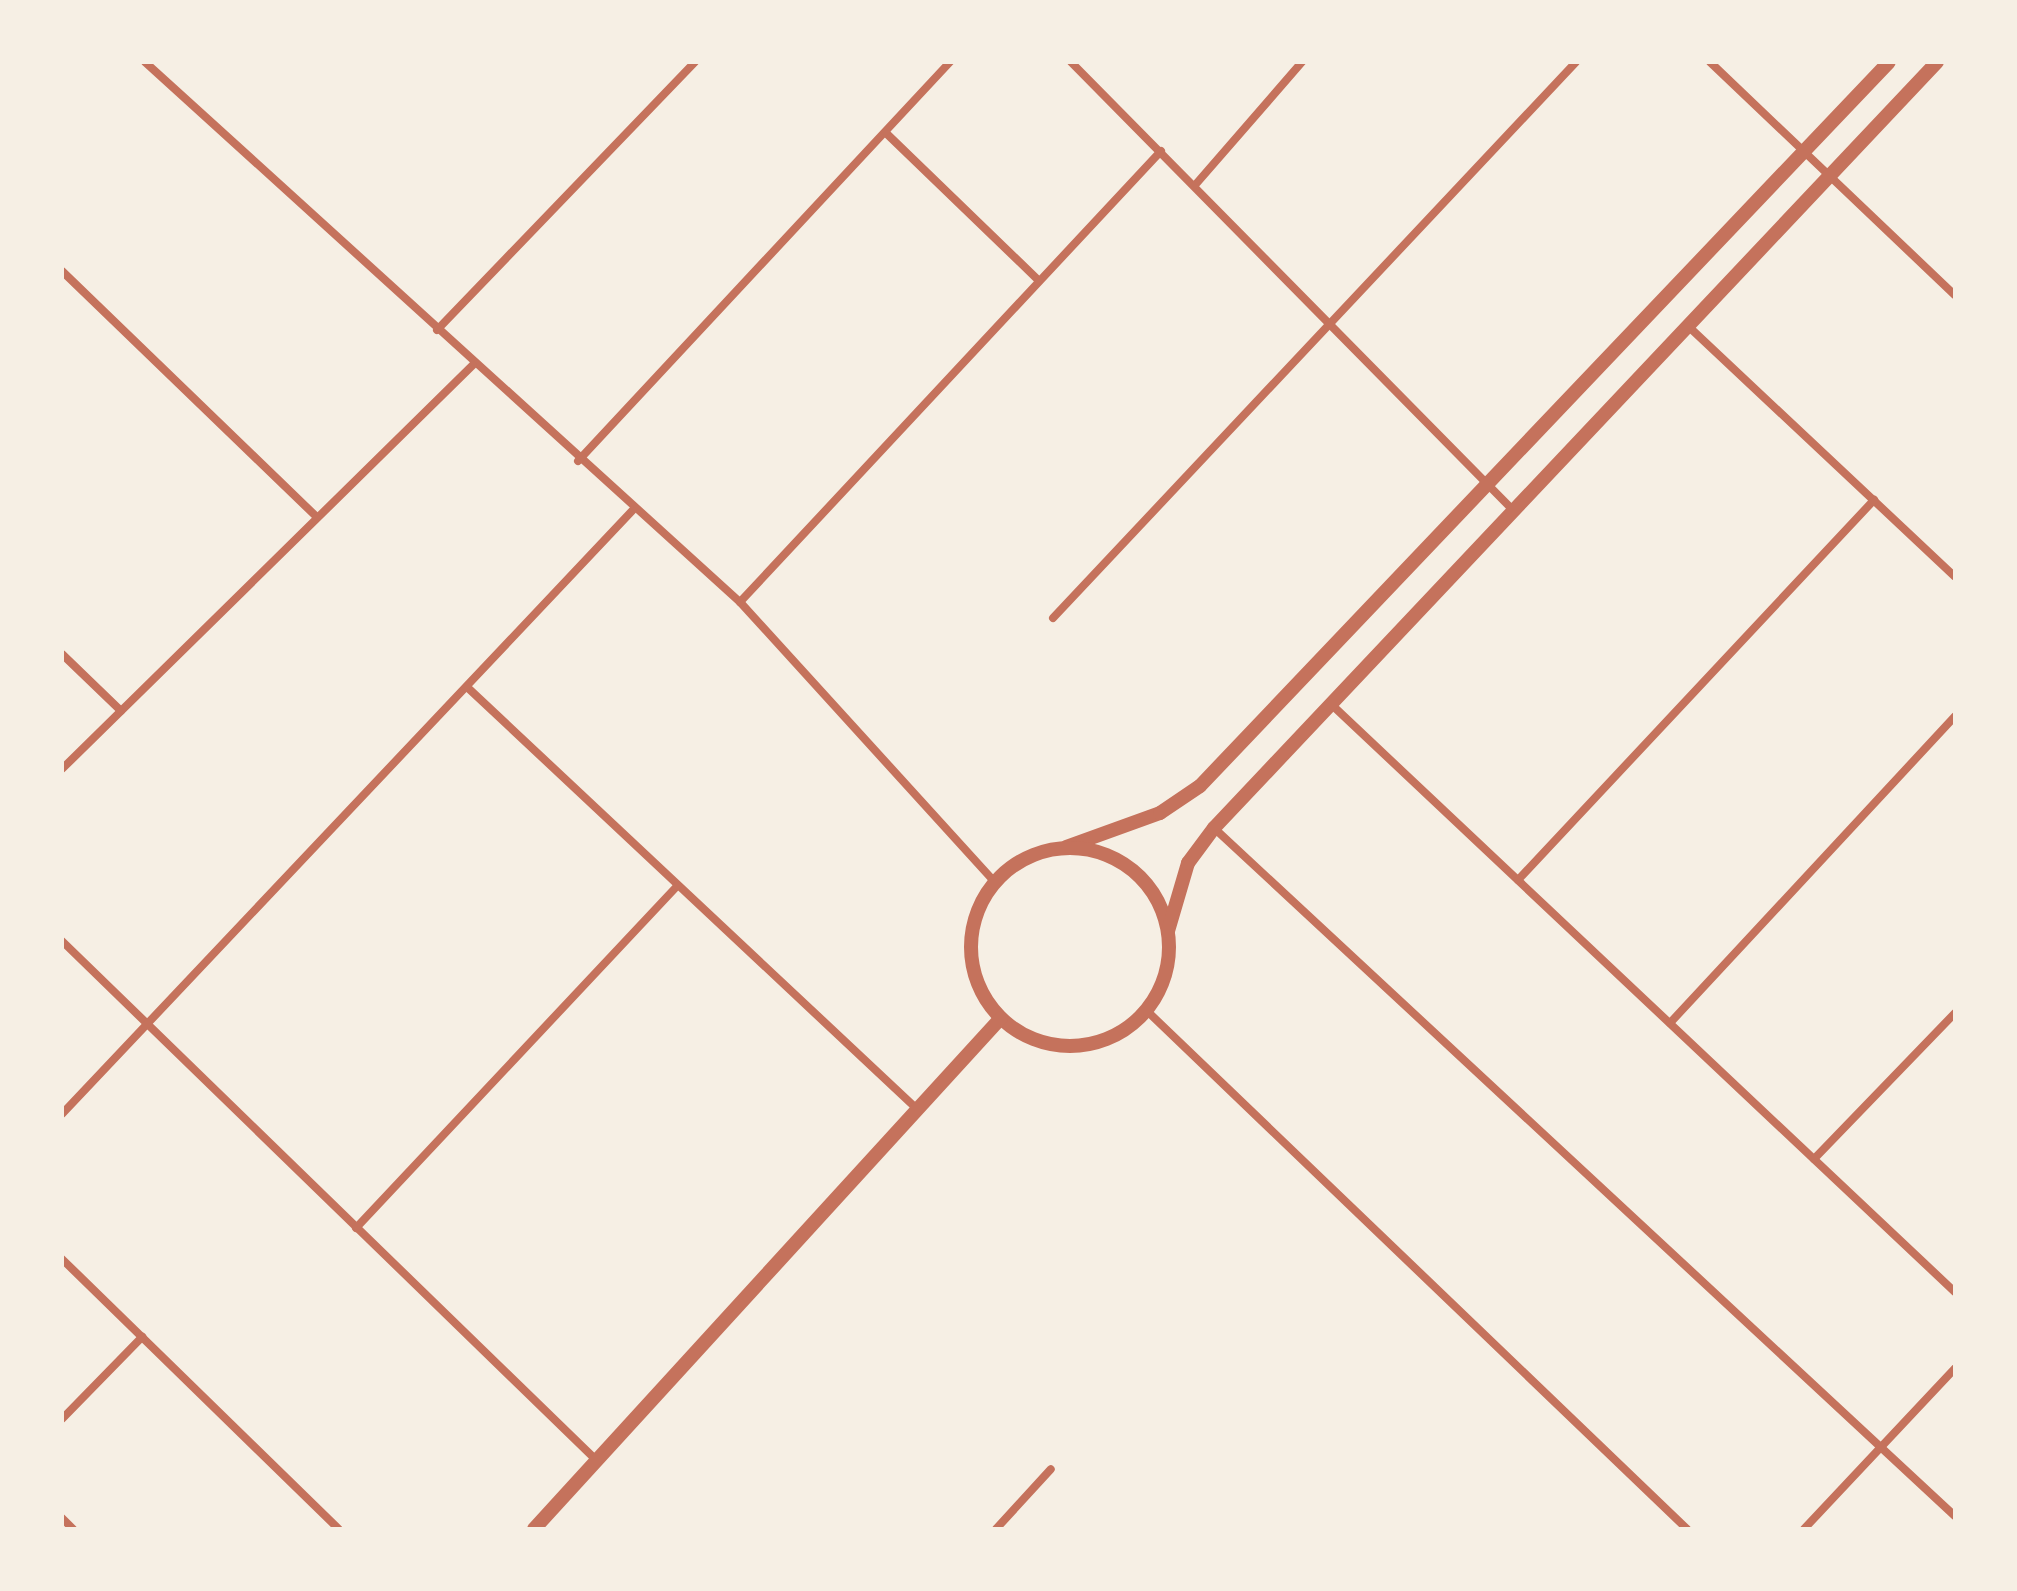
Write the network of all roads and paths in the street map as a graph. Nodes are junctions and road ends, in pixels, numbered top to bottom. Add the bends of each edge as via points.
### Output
1 (145, 62) edge
2 (695, 62) edge
3 (950, 62) edge
4 (1071, 62) edge
5 (1302, 62) edge
6 (1576, 62) edge
7 (1710, 62) edge
8 (1889, 62) edge
9 (1937, 62) edge
10 (886, 133) junction
11 (1161, 151) junction
12 (1804, 152) junction
13 (1830, 176) junction
14 (1196, 184) junction
15 (62, 271) edge
16 (1038, 280) junction
17 (1955, 295) edge
18 (1336, 325) junction
19 (1688, 326) junction
20 (437, 330) junction
21 (473, 365) junction
22 (578, 461) junction
23 (1487, 483) junction
24 (1874, 500) junction
25 (632, 511) junction
26 (1514, 511) junction
27 (317, 517) junction
28 (1955, 577) edge
29 (740, 602) junction
30 (1053, 618) dead end
31 (62, 654) edge
32 (467, 687) junction
33 (1332, 705) junction
34 (121, 711) junction
35 (1955, 716) edge
36 (62, 769) edge
37 (1214, 828) junction
38 (1066, 847) junction
39 (1518, 880) junction
40 (995, 882) junction
41 (678, 885) junction
42 (1168, 931) junction
43 (62, 941) edge
44 (1146, 1010) junction
45 (1955, 1013) edge
46 (1001, 1018) junction
47 (1670, 1023) junction
48 (145, 1026) junction
49 (916, 1108) junction
50 (62, 1114) edge
51 (1814, 1159) junction
52 (356, 1228) junction
53 (62, 1259) edge
54 (1955, 1292) edge
55 (142, 1337) junction
56 (1955, 1368) edge
57 (62, 1419) edge
58 (1880, 1447) junction
59 (596, 1460) junction
60 (1051, 1469) dead end
61 (1955, 1516) edge
62 (62, 1518) edge
63 (73, 1529) edge
64 (339, 1529) edge
65 (534, 1529) edge
66 (996, 1529) edge
67 (1687, 1529) edge
68 (1804, 1529) edge

1 - 20 street
2 - 20 street
3 - 10 street
4 - 11 street
5 - 14 street
6 - 18 street
7 - 12 street
8 - 12 street
9 - 13 street
10 - 16 street
10 - 22 street
11 - 14 street
11 - 16 street
12 - 13 street
12 - 23 street
13 - 17 street
13 - 19 street
14 - 18 street
15 - 27 street
16 - 29 street
18 - 23 street
18 - 30 street
19 - 24 street
19 - 26 street
20 - 21 street
21 - 22 street
21 - 27 street
22 - 25 street
23 - 26 street
23 - 38 street via 1200,786 1160,813
24 - 28 street
24 - 39 street
25 - 29 street
25 - 32 street
26 - 33 street
27 - 34 street
29 - 40 street
31 - 34 street
32 - 41 street
32 - 48 street
33 - 37 street
33 - 39 street
34 - 36 street
35 - 47 street
37 - 42 street via 1188,863
37 - 58 street
38 - 40 street via 1020,860
38 - 42 street via 1090,849 1133,870
39 - 47 street
40 - 46 street via 970,939 978,986
41 - 49 street
41 - 52 street
42 - 44 street via 1164,979
43 - 48 street
44 - 46 street via 1119,1034 1073,1047 1027,1037
44 - 67 street
45 - 51 street
46 - 49 street
47 - 51 street
48 - 50 street
48 - 52 street
49 - 59 street
51 - 54 street
52 - 59 street
53 - 55 street
55 - 57 street
55 - 64 street
56 - 58 street
58 - 61 street
58 - 68 street
59 - 65 street
60 - 66 street
62 - 63 street

